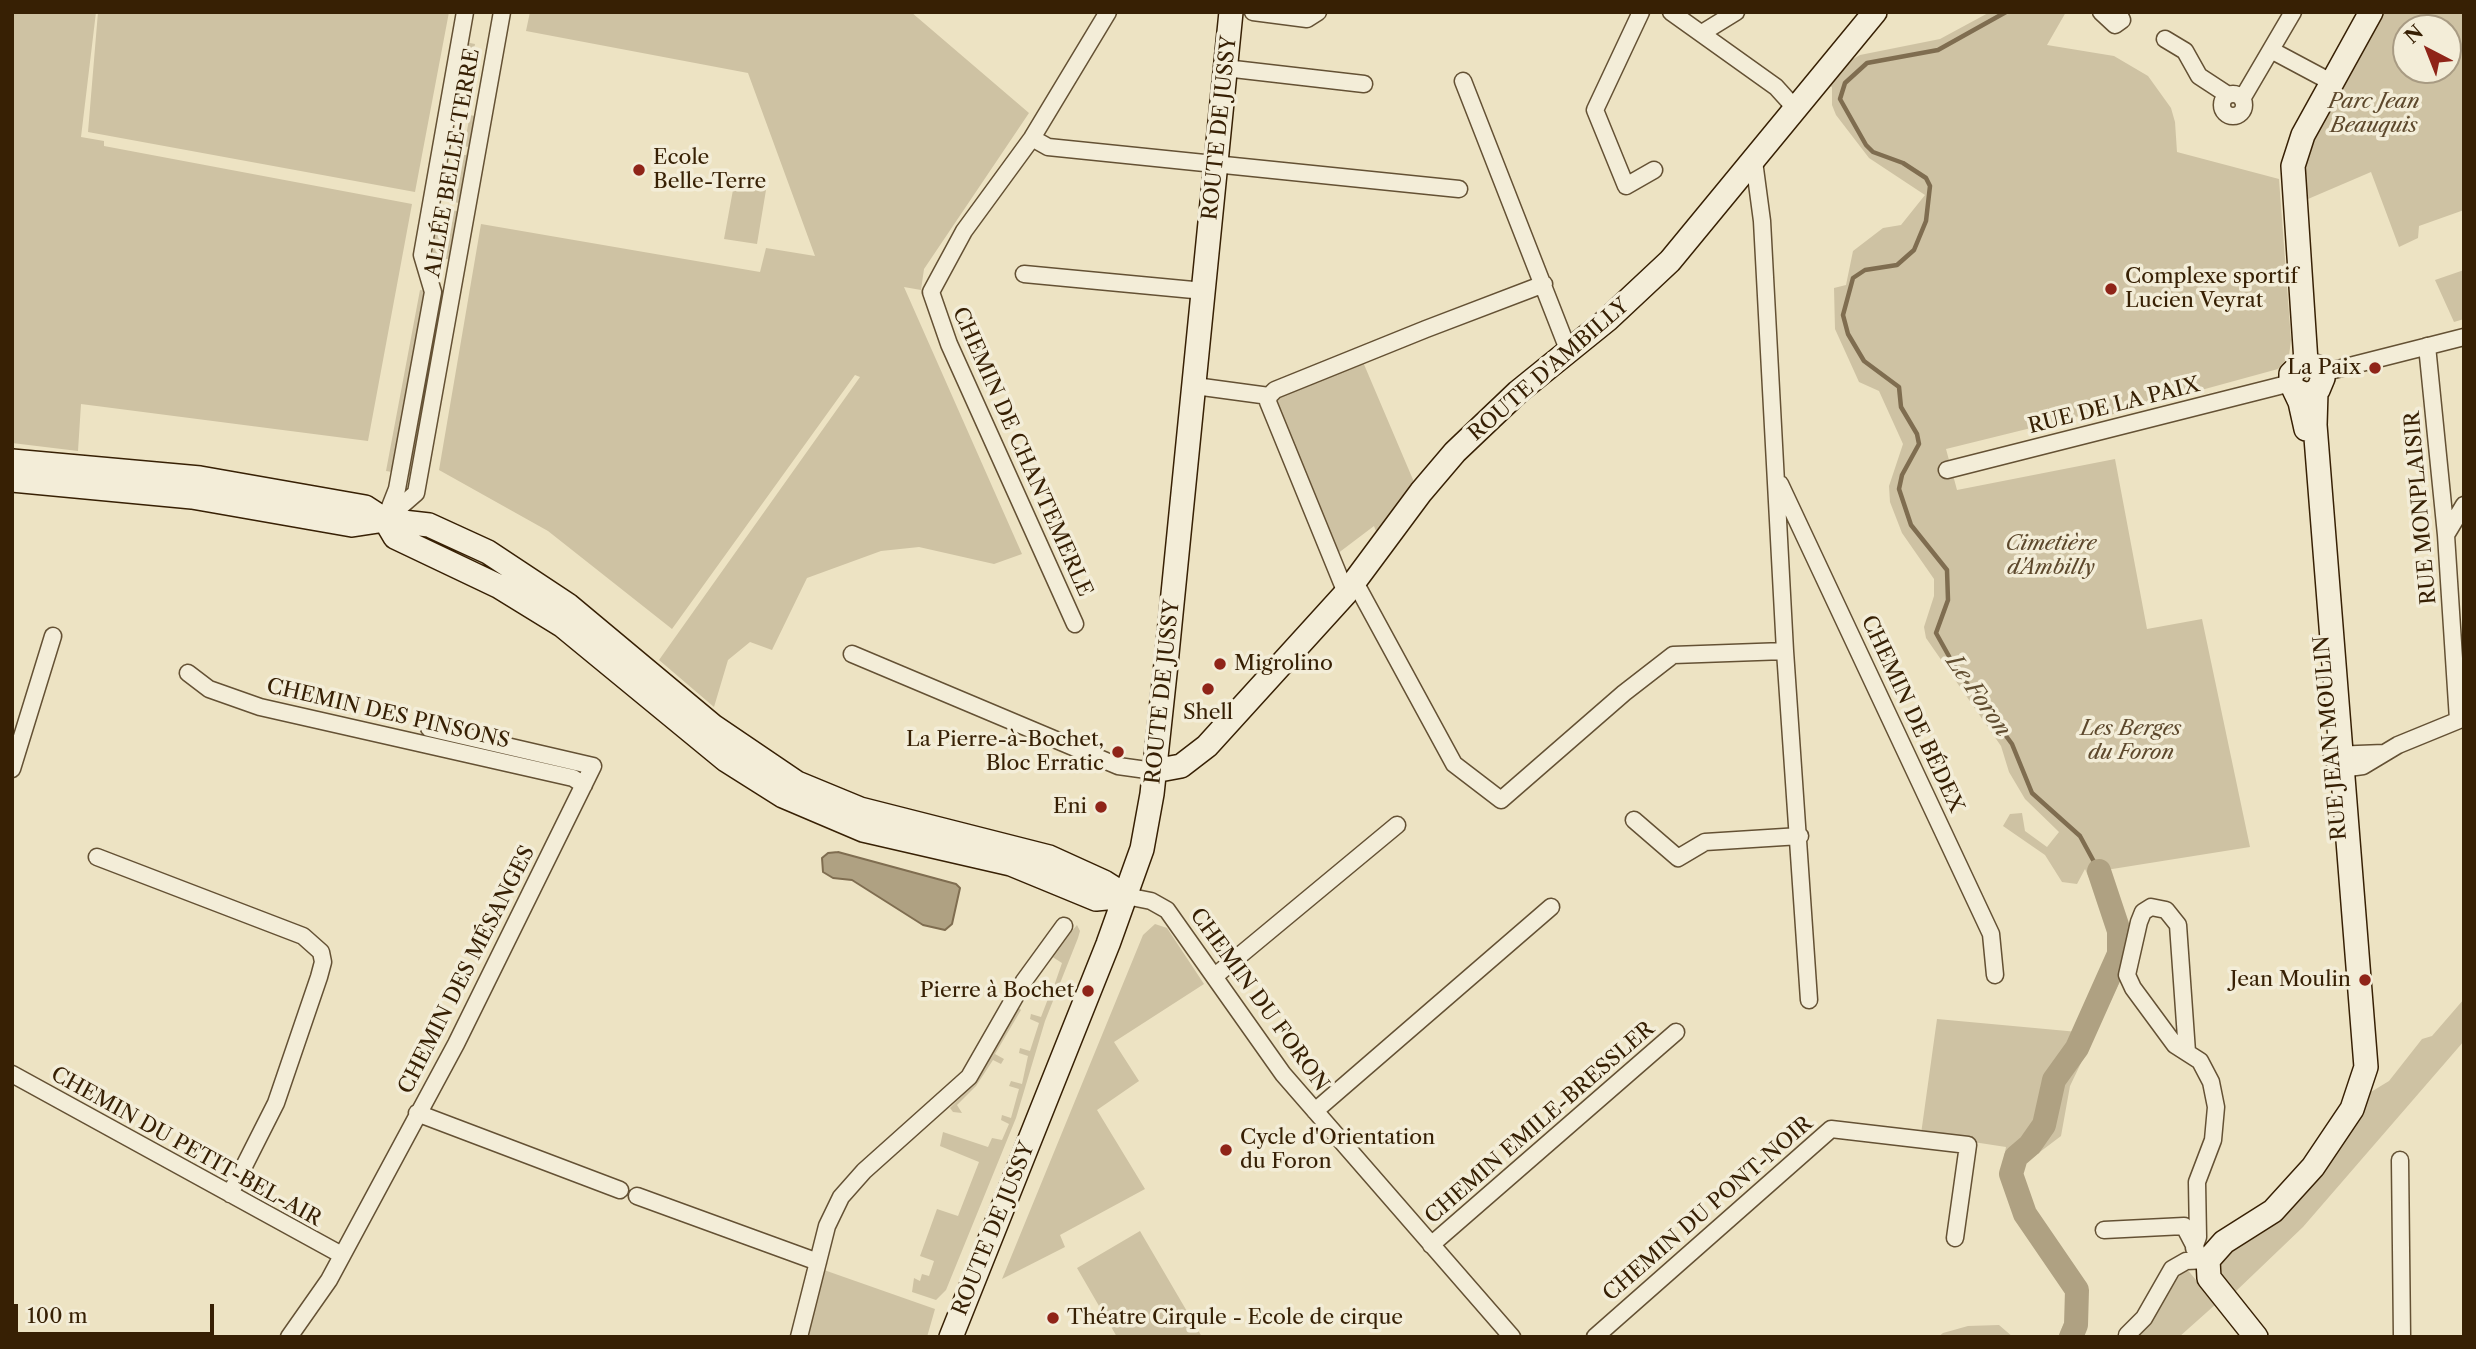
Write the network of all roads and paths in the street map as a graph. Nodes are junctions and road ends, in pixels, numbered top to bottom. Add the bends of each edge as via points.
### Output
1 (465, 12) edge
2 (502, 12) edge
3 (1108, 12) edge
4 (1231, 12) edge
5 (1254, 12) edge
6 (1318, 12) edge
7 (1641, 12) edge
8 (1671, 12) edge
9 (1736, 12) edge
10 (1875, 12) edge
11 (2293, 12) edge
12 (2371, 12) edge
13 (1702, 33) junction
14 (2165, 39) dead end
15 (2271, 50) junction
16 (1225, 68) junction
17 (1464, 81) dead end
18 (2331, 82) junction
19 (1364, 84) dead end
20 (1795, 108) junction
21 (1032, 138) junction
22 (1754, 161) junction
23 (1216, 164) junction
24 (1654, 170) dead end
25 (1459, 189) dead end
26 (1024, 274) dead end
27 (1544, 285) junction
28 (1203, 291) junction
29 (2464, 337) edge
30 (2427, 346) junction
31 (1569, 352) junction
32 (2306, 380) junction
33 (1195, 386) junction
34 (1269, 396) junction
35 (12, 461) edge
36 (1947, 470) dead end
37 (1776, 476) junction
38 (12, 480) edge
39 (2464, 505) edge
40 (385, 520) junction
41 (2446, 535) junction
42 (1350, 588) junction
43 (1075, 624) dead end
44 (53, 636) dead end
45 (1785, 651) junction
46 (852, 653) dead end
47 (2460, 671) edge
48 (188, 673) dead end
49 (2461, 719) edge
50 (429, 728) dead end
51 (2337, 762) junction
52 (12, 769) edge
53 (1154, 771) junction
54 (584, 785) junction
55 (1634, 820) dead end
56 (1397, 825) dead end
57 (1800, 836) junction
58 (97, 857) dead end
59 (1126, 896) junction
60 (1551, 907) dead end
61 (1064, 926) dead end
62 (1995, 975) dead end
63 (1215, 976) junction
64 (1809, 1000) dead end
65 (1676, 1032) dead end
66 (2187, 1052) junction
67 (12, 1074) edge
68 (1315, 1111) junction
69 (417, 1113) junction
70 (2400, 1160) dead end
71 (620, 1190) dead end
72 (230, 1194) junction
73 (637, 1196) dead end
74 (2104, 1230) dead end
75 (1955, 1238) dead end
76 (1431, 1245) junction
77 (340, 1254) junction
78 (2201, 1254) junction
79 (818, 1262) junction
80 (2250, 1330) edge
81 (2127, 1335) dead end
82 (289, 1337) edge
83 (799, 1337) edge
84 (951, 1337) edge
85 (1512, 1337) edge
86 (1595, 1337) edge
87 (2402, 1337) edge

1 - 40 street, ALLÉE BELLE-TERRE via 422,255 433,292 399,478
2 - 40 street, ALLÉE BELLE-TERRE via 415,493
3 - 21 street, CHEMIN DE CHANTEMERLE
4 - 16 street, ROUTE DE JUSSY
5 - 6 street via 1307,19
7 - 24 street via 1595,110 1626,186
8 - 13 street
9 - 13 street
10 - 20 street, ROUTE D'AMBILLY
11 - 15 street
12 - 18 street, RUE JEAN MOULIN
13 - 20 street via 1776,88
14 - 15 street via 2185,51 2199,76 2235,97
15 - 18 street
16 - 19 street
16 - 23 street, ROUTE DE JUSSY
17 - 27 street
18 - 32 street, RUE JEAN MOULIN via 2303,135 2294,166
20 - 22 street, ROUTE D'AMBILLY
21 - 23 street via 1043,146
21 - 43 street, CHEMIN DE CHANTEMERLE via 964,231 931,292 948,344
22 - 31 street, ROUTE D'AMBILLY via 1662,269
22 - 37 street, CHEMIN DE BÉDEX via 1762,221
23 - 25 street
23 - 28 street, ROUTE DE JUSSY
26 - 28 street
27 - 31 street
27 - 34 street
28 - 33 street, ROUTE DE JUSSY
29 - 30 street, RUE DE LA PAIX
30 - 32 street, RUE DE LA PAIX
30 - 41 street, RUE MONPLAISIR
31 - 42 street, ROUTE D'AMBILLY via 1518,392 1455,452
32 - 36 street, RUE DE LA PAIX
32 - 51 street, RUE JEAN MOULIN via 2306,425
33 - 34 street
33 - 53 street, ROUTE DE JUSSY
34 - 42 street via 1303,491
35 - 40 street via 262,486 365,507
37 - 45 street, CHEMIN DE BÉDEX
37 - 62 street, CHEMIN DE BÉDEX via 1991,934
38 - 40 street via 205,499 352,525
39 - 41 street
40 - 59 street via 429,526 523,573 744,750 797,783 860,809 1049,858
41 - 47 street, RUE MONPLAISIR
42 - 45 street via 1454,764 1501,800 1673,655
42 - 53 street, ROUTE D'AMBILLY via 1207,746 1181,766
44 - 52 street
45 - 57 street, CHEMIN DE BÉDEX
46 - 53 street via 1118,766
47 - 49 street, RUE MONPLAISIR
48 - 54 street, CHEMIN DES PINSONS via 209,689 260,707 573,778
49 - 51 street via 2363,766
50 - 54 street via 593,766
51 - 78 street, RUE JEAN MOULIN via 2366,1067 2348,1116 2307,1175 2273,1211
53 - 59 street, ROUTE DE JUSSY via 1142,849
54 - 69 street, CHEMIN DES MÉSANGES
55 - 57 street via 1678,858 1704,842
56 - 63 street
57 - 64 street, CHEMIN DE BÉDEX
58 - 72 street via 303,936 321,952 319,977 276,1103
59 - 63 street, CHEMIN DU FORON via 1152,901 1167,910
59 - 84 street, ROUTE DE JUSSY
60 - 68 street
61 - 79 street via 1029,972 969,1077 841,1197 827,1226
63 - 68 street, CHEMIN DU FORON via 1283,1074
65 - 76 street, CHEMIN EMILE-BRESSLER
66 - 66 street via 2175,1045 2127,975 2139,922 2151,907 2166,910 2177,922
66 - 78 street via 2200,1061 2208,1075 2216,1115 2213,1140 2197,1182
67 - 72 street, CHEMIN DU PETIT-BEL-AIR
68 - 76 street, CHEMIN DU FORON
69 - 71 street
69 - 77 street, CHEMIN DES MÉSANGES
70 - 87 street
72 - 77 street, CHEMIN DU PETIT-BEL-AIR
73 - 79 street
74 - 78 street via 2184,1226
75 - 86 street, CHEMIN DU PONT-NOIR via 1968,1145 1830,1129
76 - 85 street, CHEMIN DU FORON
77 - 82 street, CHEMIN DES MÉSANGES via 329,1280
78 - 80 street via 2210,1278
78 - 81 street via 2172,1269 2144,1318
79 - 83 street

